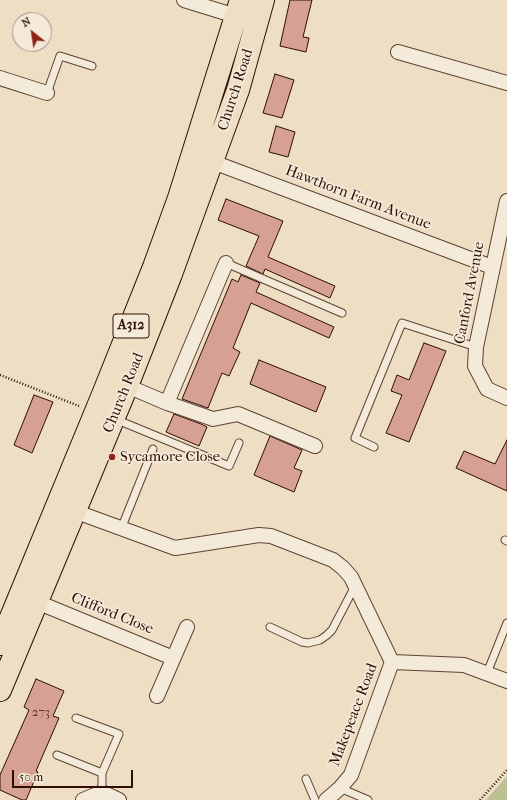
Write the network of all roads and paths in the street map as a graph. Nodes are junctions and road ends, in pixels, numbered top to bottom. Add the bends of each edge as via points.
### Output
1 (184, 0) edge
2 (264, 0) edge
3 (239, 8) edge
4 (398, 52) dead end
5 (92, 66) dead end
6 (0, 78) edge
7 (507, 84) edge
8 (47, 92) joint
9 (213, 162) junction
10 (507, 201) edge
11 (226, 263) joint
12 (492, 267) junction
13 (342, 313) dead end
14 (476, 347) junction
15 (0, 375) edge
16 (127, 386) junction
17 (507, 398) edge
18 (167, 403) junction
19 (85, 408) dead end
20 (113, 419) junction
21 (239, 443) dead end
22 (315, 446) dead end
23 (374, 447) dead end
24 (152, 449) dead end
25 (74, 511) junction
26 (121, 528) junction
27 (356, 585) junction
28 (37, 602) junction
29 (5, 617) edge
30 (507, 623) edge
31 (187, 627) dead end
32 (270, 627) dead end
33 (0, 644) edge
34 (173, 658) junction
35 (392, 662) junction
36 (487, 673) junction
37 (507, 681) edge
38 (0, 690) edge
39 (157, 696) dead end
40 (76, 718) dead end
41 (57, 755) dead end
42 (507, 770) edge
43 (102, 773) junction
44 (306, 780) dead end
45 (340, 788) junction
46 (102, 792) junction
47 (83, 800) edge
48 (119, 800) edge
49 (315, 800) edge
50 (326, 800) edge
51 (368, 800) edge
52 (480, 800) edge

1 - 3 street
2 - 9 highway, Church Road / A312 via 238,90
3 - 29 highway, Church Road / A312 via 179,198 154,267 102,399
4 - 7 street
5 - 8 lane via 60,56
6 - 8 street
9 - 12 street, Hawthorn Farm Avenue
9 - 16 highway, Church Road / A312
10 - 12 street, Canford Avenue
11 - 13 lane
11 - 18 street
12 - 14 street, Canford Avenue
14 - 17 street, Canford Avenue via 475,366 487,389
14 - 23 lane via 402,323 355,438
15 - 19 path
16 - 18 street
16 - 20 highway, Church Road / A312
18 - 22 street via 213,419 238,414
20 - 21 lane via 229,466
20 - 25 highway, Church Road / A312
24 - 26 lane
25 - 26 street, Makepeace Road
25 - 28 highway, Church Road / A312
26 - 27 street, Makepeace Road via 175,548 259,535 271,536 333,560 352,577
27 - 32 lane via 332,630 320,640 308,644
27 - 35 street, Makepeace Road
28 - 34 street, Clifford Close
28 - 38 highway, Church Road / A312
29 - 33 highway, Church Road / A312
30 - 36 lane
31 - 34 street
34 - 39 street
35 - 36 street via 464,665
35 - 45 street, Makepeace Road via 351,775
36 - 37 street
40 - 43 lane via 119,734
41 - 43 lane
42 - 52 path
43 - 46 lane
44 - 49 lane
45 - 50 street, Makepeace Road
45 - 51 lane
46 - 47 street
46 - 48 street

